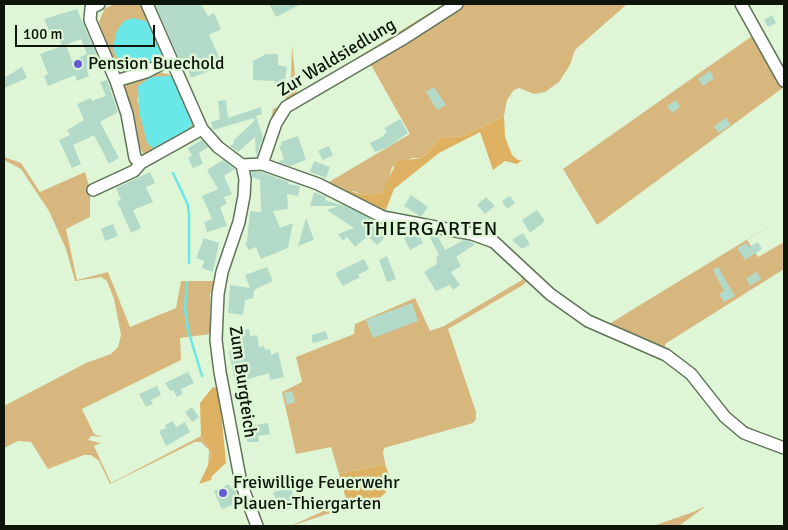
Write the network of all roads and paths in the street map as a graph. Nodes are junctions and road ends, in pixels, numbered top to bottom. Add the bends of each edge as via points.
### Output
1 (99, 4) edge
2 (147, 4) edge
3 (457, 4) edge
4 (741, 4) edge
5 (171, 59) junction
6 (116, 81) junction
7 (784, 81) edge
8 (202, 129) junction
9 (141, 163) junction
10 (262, 164) junction
11 (242, 165) junction
12 (93, 190) dead end
13 (784, 448) edge
14 (257, 526) edge

1 - 6 street via 91,8 90,20
2 - 5 street
3 - 10 street, Zur Waldsiedlung via 286,107 276,122
4 - 7 street
5 - 6 street via 146,72
5 - 8 street
6 - 9 street via 128,114 135,158
8 - 9 street
8 - 11 street via 218,147
9 - 12 street via 134,171
10 - 11 street
10 - 13 street via 318,184 383,217 463,232 494,242 550,294 588,321 666,355 691,374 725,417 744,433
11 - 14 street, Zum Burgteich via 244,196 222,272 216,310 216,340 241,483

